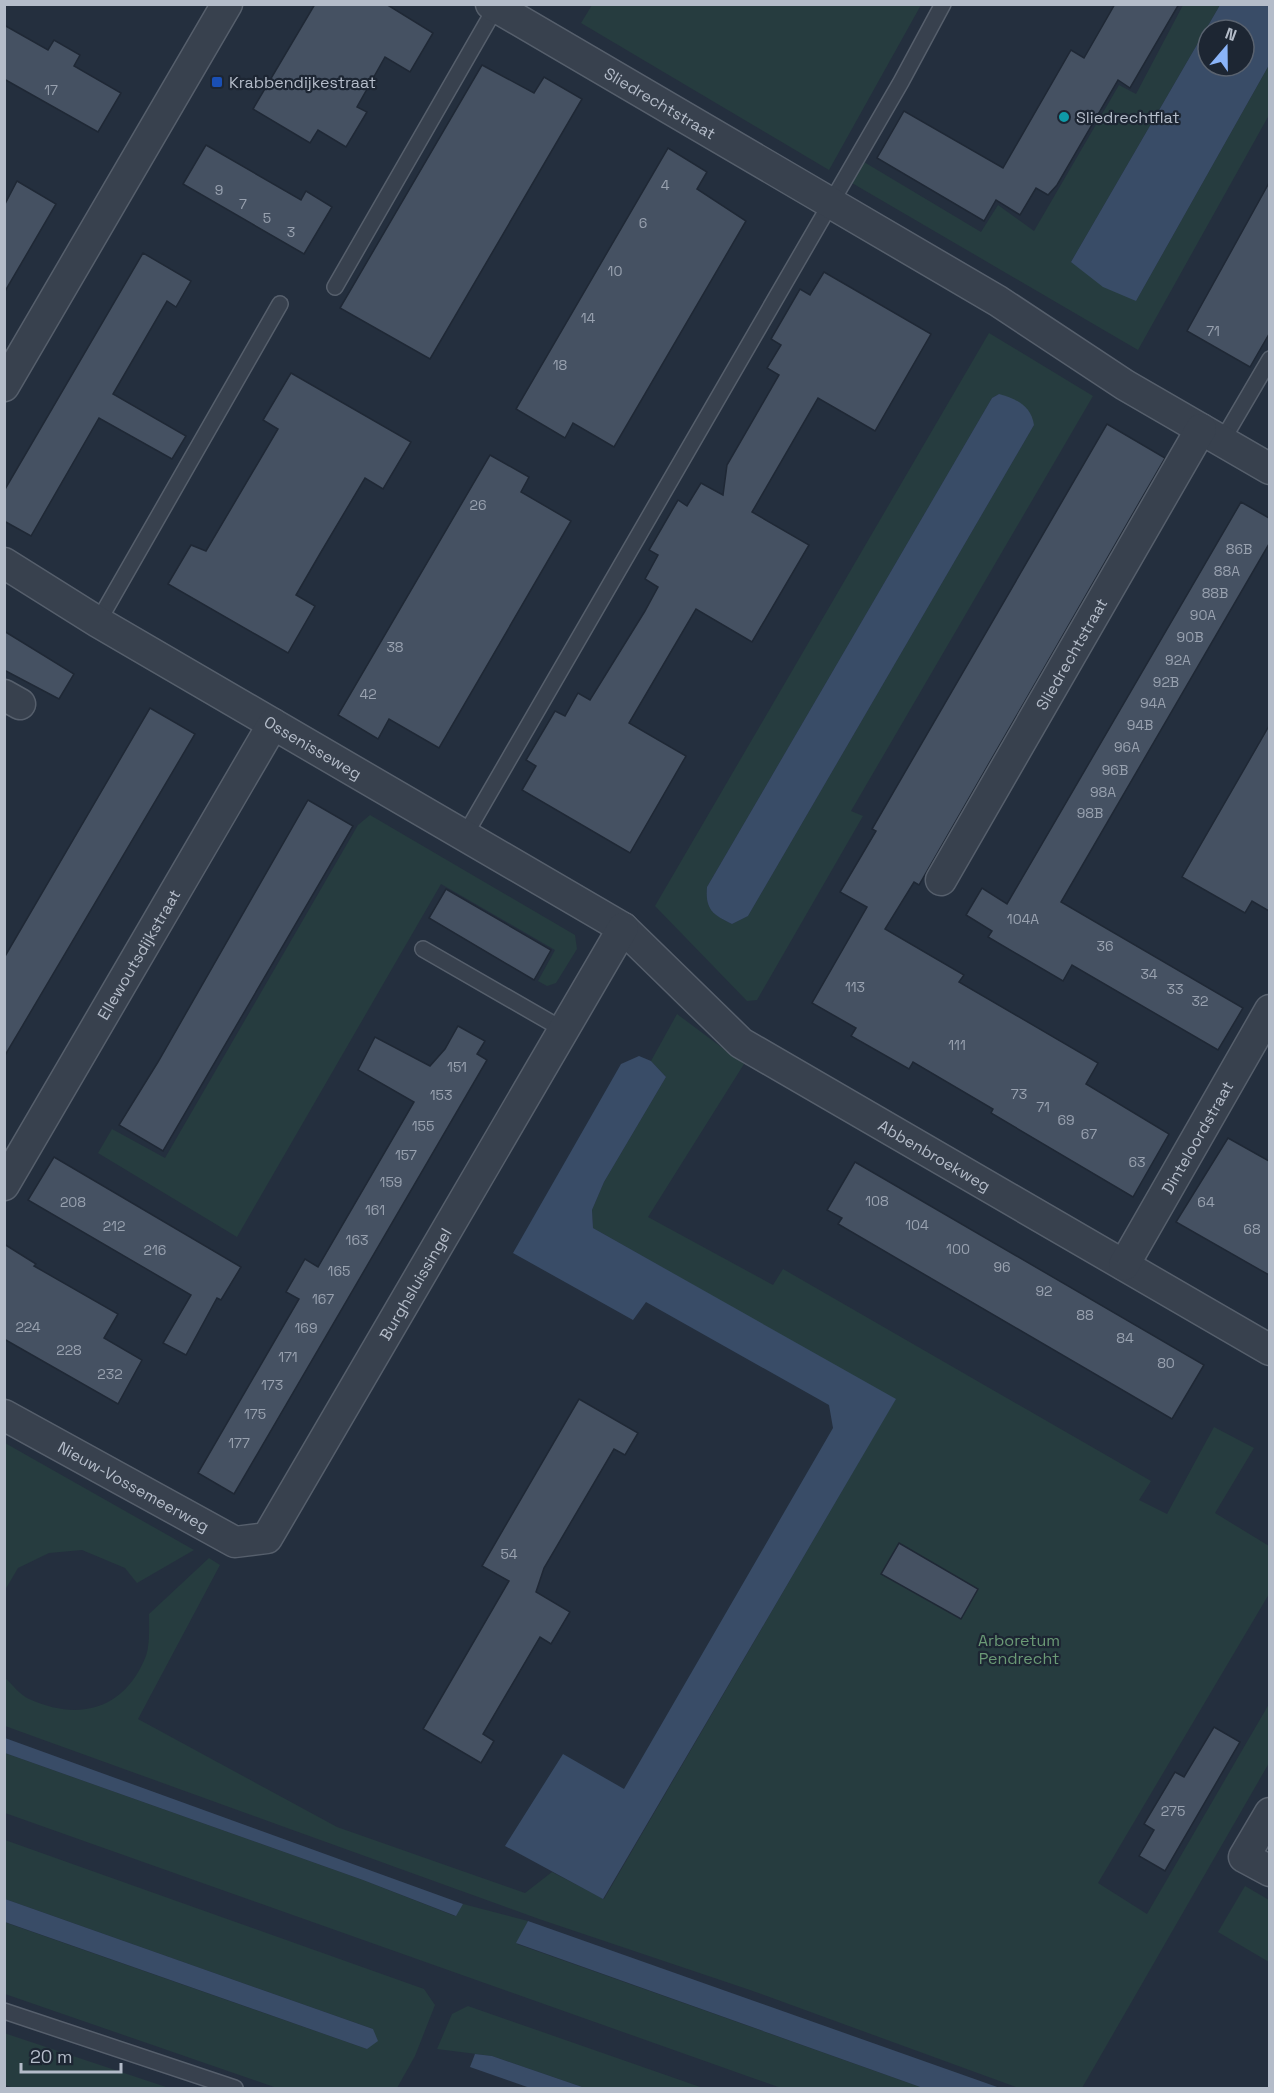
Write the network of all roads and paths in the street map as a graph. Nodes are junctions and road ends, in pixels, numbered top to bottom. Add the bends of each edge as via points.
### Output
1 (227, 4) edge
2 (943, 4) edge
3 (494, 6) edge
4 (831, 203) junction
5 (334, 287) dead end
6 (280, 304) dead end
7 (1269, 359) edge
8 (4, 386) edge
9 (1212, 435) junction
10 (1269, 469) edge
11 (4, 563) edge
12 (98, 622) junction
13 (273, 723) junction
14 (465, 835) junction
15 (941, 880) dead end
16 (622, 928) junction
17 (423, 949) dead end
18 (1269, 1010) edge
19 (562, 1029) junction
20 (4, 1185) edge
21 (1124, 1266) junction
22 (1269, 1350) edge
23 (4, 1415) edge
24 (267, 1539) joint
25 (1269, 1813) edge
26 (1257, 1864) edge
27 (4, 2011) edge
28 (235, 2088) edge

1 - 8 street
2 - 4 lane
3 - 4 street, Sliedrechtstraat
3 - 5 lane
4 - 9 street, Sliedrechtstraat via 998,301 1125,385
4 - 14 lane
6 - 12 lane
7 - 9 lane
9 - 10 street, Sliedrechtstraat
9 - 15 street, Sliedrechtstraat
11 - 12 street, Ossenisseweg
12 - 13 street, Ossenisseweg
13 - 14 street, Ossenisseweg
13 - 20 street, Ellewoutsdijkstraat
14 - 16 street, Ossenisseweg
16 - 19 street, Burghsluissingel
16 - 21 street, Abbenbroekweg via 741,1043
17 - 19 lane
18 - 21 street, Dinteloordstraat
19 - 24 street, Burghsluissingel
21 - 22 street, Abbenbroekweg
23 - 24 street, Nieuw-Vossemeerweg via 235,1542
25 - 26 street
27 - 28 lane

